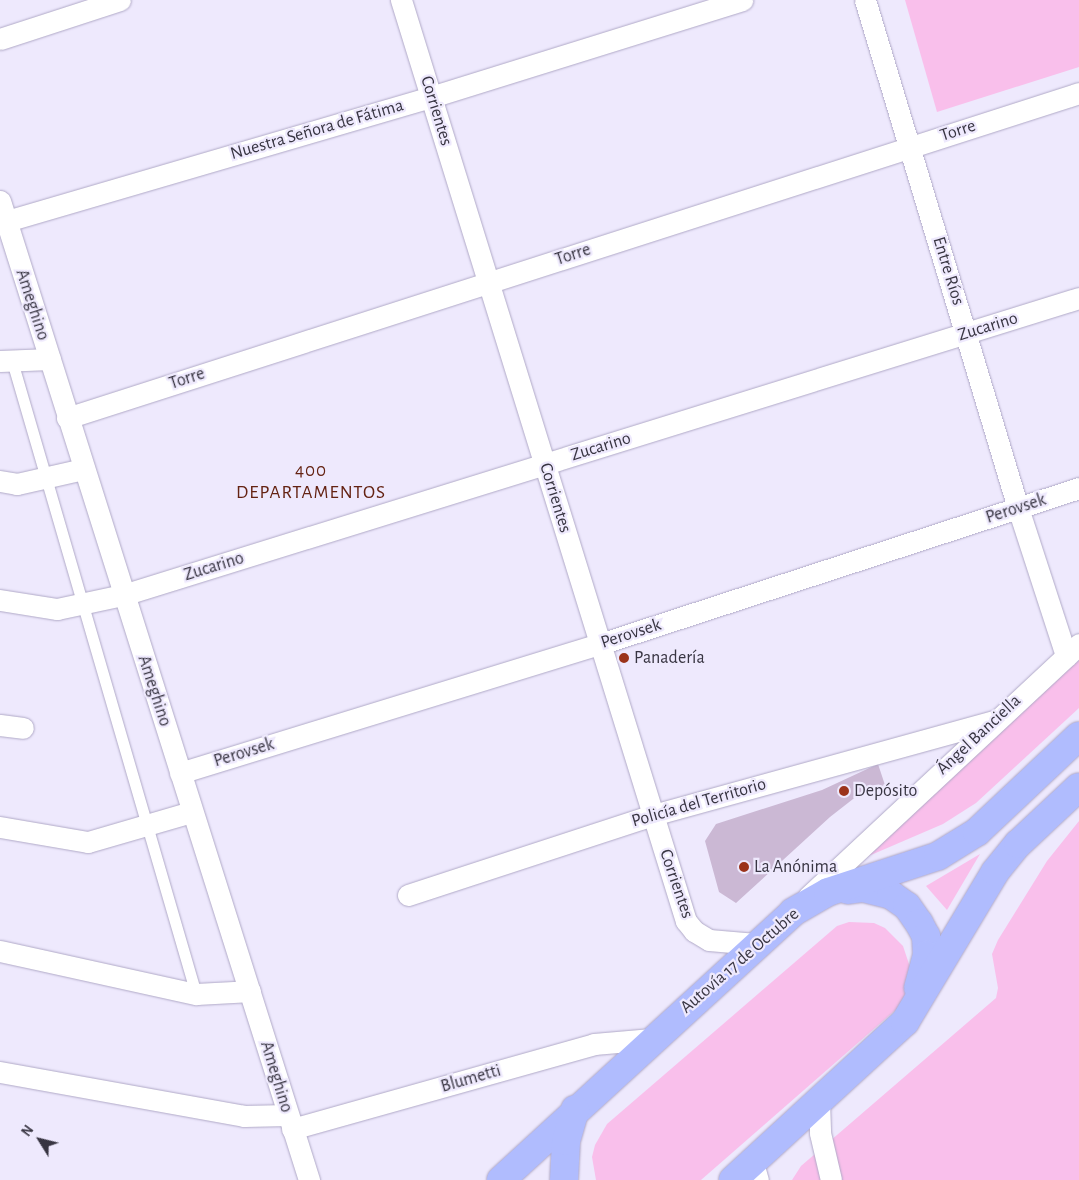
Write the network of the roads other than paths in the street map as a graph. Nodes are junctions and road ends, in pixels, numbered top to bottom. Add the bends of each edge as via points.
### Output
1 (120, 0) edge
2 (401, 0) edge
3 (742, 0) edge
4 (865, 0) edge
5 (0, 39) edge
6 (1079, 93) edge
7 (431, 97) junction
8 (910, 147) junction
9 (0, 202) edge
10 (3, 223) edge
11 (489, 282) junction
12 (1079, 298) edge
13 (967, 333) junction
14 (50, 360) junction
15 (6, 361) edge
16 (67, 418) junction
17 (545, 464) junction
18 (83, 468) junction
19 (45, 478) junction
20 (0, 481) edge
21 (1079, 488) edge
22 (1018, 508) junction
23 (123, 595) junction
24 (0, 600) edge
25 (82, 606) junction
26 (600, 644) junction
27 (1072, 650) edge
28 (994, 721) junction
29 (0, 725) edge
30 (23, 728) dead end
31 (1079, 736) edge
32 (180, 773) junction
33 (1079, 787) edge
34 (191, 812) junction
35 (653, 815) junction
36 (148, 826) junction
37 (0, 827) edge
38 (828, 892) junction
39 (408, 895) dead end
40 (793, 912) junction
41 (756, 944) junction
42 (0, 951) edge
43 (250, 991) junction
44 (196, 994) junction
45 (904, 1022) junction
46 (652, 1039) junction
47 (0, 1072) edge
48 (819, 1101) junction
49 (575, 1109) junction
50 (290, 1122) junction
51 (748, 1174) edge
52 (309, 1180) edge
53 (501, 1180) edge
54 (564, 1180) edge
55 (831, 1180) edge

1 - 5 street
2 - 7 street, Corrientes
3 - 7 street, Nuestra Señora de Fátima
4 - 8 street, Entre Ríos
6 - 8 street, Torre
7 - 10 street, Nuestra Señora de Fátima
7 - 11 street, Corrientes
8 - 11 street, Torre
8 - 13 street, Entre Ríos
9 - 10 street, Ameghino
10 - 14 street, Ameghino
11 - 16 street, Torre
11 - 17 street, Corrientes
12 - 13 street, Zucarino
13 - 17 street, Zucarino
13 - 22 street, Entre Ríos
14 - 15 street
14 - 16 street, Ameghino
15 - 19 lane
16 - 18 street, Ameghino
17 - 23 street, Zucarino
17 - 26 street, Corrientes
18 - 19 street
18 - 23 street, Ameghino
19 - 20 street via 17,484
19 - 25 lane
21 - 22 street, Perovsek
22 - 26 street, Perovsek
22 - 27 street, Entre Ríos
23 - 25 street, Zucarino
23 - 32 street, Ameghino
24 - 25 street, Zucarino via 57,609
25 - 36 lane
26 - 32 street, Perovsek
26 - 35 street, Corrientes
27 - 28 street, Ángel Banciella
28 - 35 street, Policía del Territorio
28 - 40 street, Ángel Banciella
29 - 30 street
31 - 38 highway, Autovía 17 de Octubre via 977,832 938,856
32 - 34 street, Ameghino
33 - 45 highway via 1018,844 995,872
34 - 36 street
34 - 43 street, Ameghino
35 - 39 street, Policía del Territorio
35 - 41 street, Corrientes via 686,921 708,940 724,944
36 - 37 street via 88,842
36 - 44 lane
38 - 40 highway, Autovía 17 de Octubre
38 - 45 highway via 863,888 892,895 907,906 919,923 926,936 927,955 921,982
40 - 41 highway, Autovía 17 de Octubre
41 - 46 highway, Autovía 17 de Octubre
42 - 44 street
43 - 44 street
43 - 50 street, Ameghino
45 - 48 highway
46 - 49 highway, Autovía 17 de Octubre
46 - 50 street, Blumetti via 594,1044
47 - 50 street, Blumetti
48 - 51 highway
48 - 55 street via 820,1133
49 - 53 highway, Autovía 17 de Octubre
49 - 54 highway via 566,1141
50 - 52 street, Ameghino

